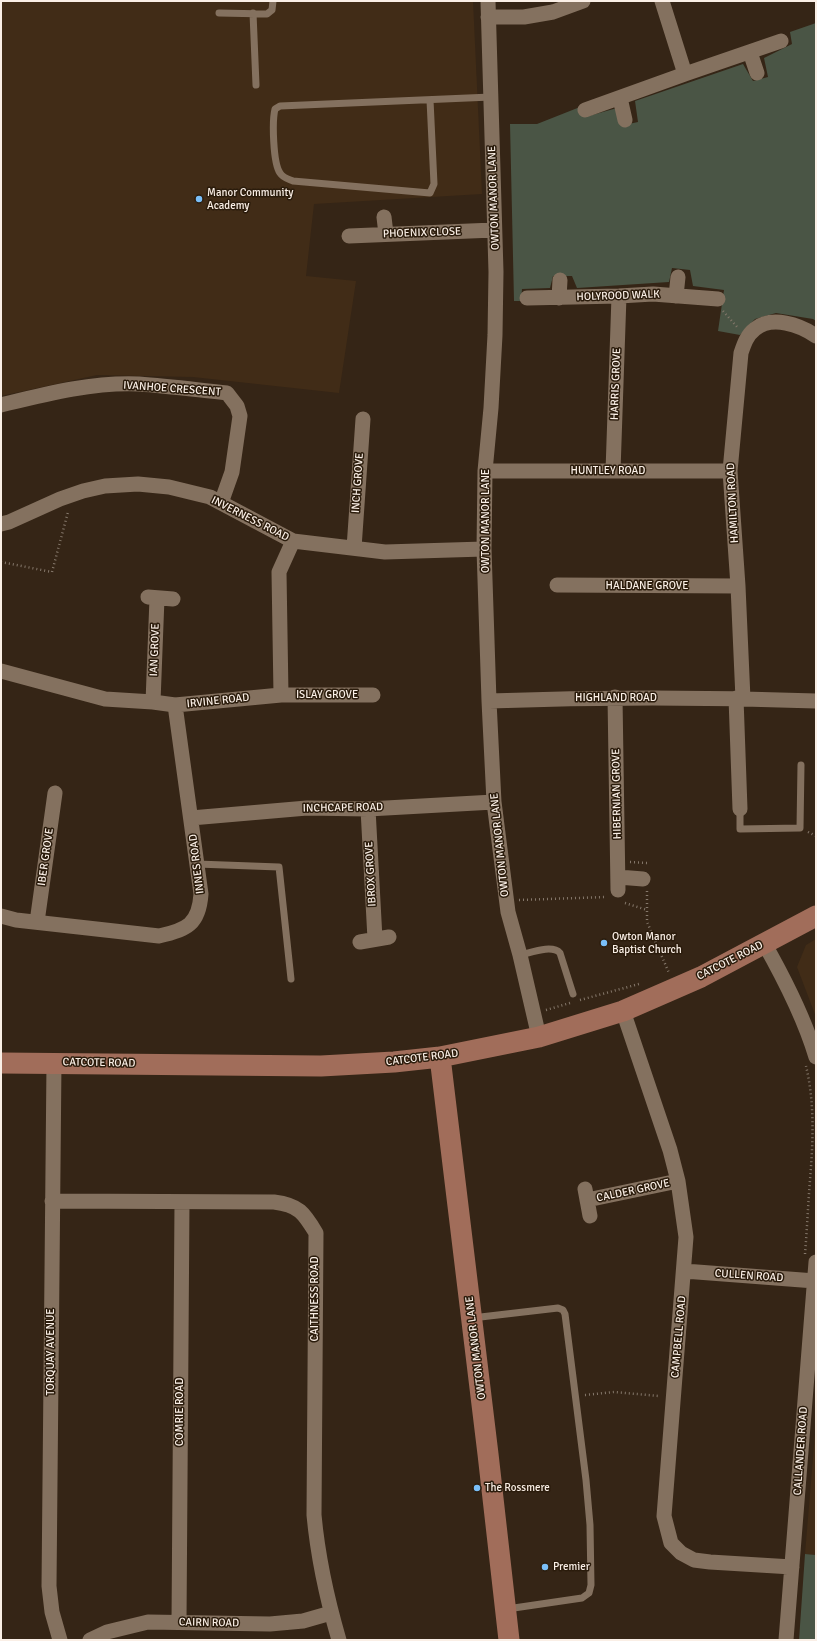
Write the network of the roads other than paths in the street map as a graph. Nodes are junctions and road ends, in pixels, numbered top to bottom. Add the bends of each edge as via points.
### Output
1 (274, 1) edge
2 (488, 1) edge
3 (583, 1) edge
4 (662, 1) edge
5 (219, 13) dead end
6 (253, 13) junction
7 (488, 17) junction
8 (781, 41) dead end
9 (750, 52) junction
10 (757, 73) dead end
11 (685, 74) junction
12 (256, 85) dead end
13 (491, 96) junction
14 (620, 98) junction
15 (430, 100) junction
16 (585, 110) dead end
17 (625, 120) dead end
18 (384, 217) dead end
19 (494, 230) junction
20 (386, 234) junction
21 (349, 236) dead end
22 (678, 277) dead end
23 (560, 280) dead end
24 (619, 296) junction
25 (676, 296) junction
26 (527, 298) dead end
27 (559, 298) junction
28 (715, 299) road end
29 (816, 336) edge
30 (1, 405) edge
31 (363, 419) dead end
32 (485, 471) junction
33 (730, 471) junction
34 (613, 472) junction
35 (220, 503) junction
36 (1, 524) edge
37 (294, 541) junction
38 (354, 548) junction
39 (484, 550) junction
40 (557, 585) dead end
41 (738, 586) junction
42 (173, 599) dead end
43 (1, 671) edge
44 (281, 695) junction
45 (373, 695) dead end
46 (615, 697) junction
47 (740, 698) junction
48 (489, 701) junction
49 (816, 701) edge
50 (153, 702) junction
51 (175, 706) junction
52 (801, 765) dead end
53 (55, 792) dead end
54 (494, 802) junction
55 (368, 809) junction
56 (740, 809) joint
57 (191, 818) junction
58 (197, 864) junction
59 (646, 879) road end
60 (1, 916) edge
61 (816, 916) edge
62 (37, 922) junction
63 (375, 940) dead end
64 (764, 944) junction
65 (520, 955) junction
66 (290, 979) dead end
67 (573, 994) dead end
68 (623, 1011) junction
69 (539, 1037) junction
70 (440, 1057) junction
71 (810, 1059) edge
72 (1, 1062) edge
73 (54, 1062) junction
74 (678, 1181) junction
75 (52, 1201) junction
76 (182, 1202) junction
77 (590, 1216) dead end
78 (810, 1261) edge
79 (684, 1271) junction
80 (815, 1281) junction
81 (472, 1318) junction
82 (792, 1567) junction
83 (506, 1609) junction
84 (331, 1612) junction
85 (179, 1622) junction
86 (60, 1640) edge
87 (90, 1640) edge
88 (339, 1640) edge
89 (509, 1640) edge
90 (786, 1640) edge

1 - 6 lane via 272,10 267,14
2 - 7 street, OWTON MANOR LANE
3 - 7 street via 553,12
4 - 11 street
5 - 6 lane
6 - 12 lane
7 - 13 street, OWTON MANOR LANE
8 - 9 street
9 - 10 street
9 - 11 street
11 - 14 street
13 - 15 lane
13 - 19 street, OWTON MANOR LANE
14 - 16 street
14 - 17 street
15 - 15 lane via 280,106 275,109 272,119 276,166 285,179 293,181 430,193 434,184
18 - 20 street
19 - 20 street, PHOENIX CLOSE
19 - 32 street, OWTON MANOR LANE via 495,336
20 - 21 street, PHOENIX CLOSE
22 - 25 street
23 - 27 street
24 - 25 street, HOLYROOD WALK
24 - 27 street, HOLYROOD WALK
24 - 34 street, HARRIS GROVE
25 - 28 street, HOLYROOD WALK
26 - 27 street, HOLYROOD WALK
29 - 33 street, HAMILTON ROAD via 792,324 765,323 755,328 747,338 741,353
30 - 35 street, IVANHOE CRESCENT via 64,390 139,384 227,393 237,406 240,416 232,472
31 - 38 street, INCH GROVE
32 - 34 street, HUNTLEY ROAD
32 - 39 street, OWTON MANOR LANE
33 - 34 street, HUNTLEY ROAD
33 - 41 street, HAMILTON ROAD
35 - 36 street, INVERNESS ROAD via 210,497 169,487 138,484 105,486 70,495
35 - 37 street, INVERNESS ROAD
37 - 38 street, INVERNESS ROAD
37 - 44 street via 279,572
38 - 39 street, INVERNESS ROAD via 385,552
39 - 48 street, OWTON MANOR LANE
40 - 41 street, HALDANE GROVE
41 - 47 street, HAMILTON ROAD
42 - 50 street, IAN GROVE via 152,598
43 - 50 street, IRVINE ROAD via 105,699
44 - 45 street, ISLAY GROVE
44 - 51 street, IRVINE ROAD
46 - 47 street, HIGHLAND ROAD
46 - 48 street, HIGHLAND ROAD
46 - 59 street, HIBERNIAN GROVE via 616,892
47 - 49 street, HIGHLAND ROAD
47 - 56 street
48 - 54 street, OWTON MANOR LANE
50 - 51 street, IRVINE ROAD
51 - 57 street, INNES ROAD
52 - 56 lane via 800,828 740,829
53 - 62 street, IBER GROVE
54 - 55 street, INCHCAPE ROAD
54 - 65 street, OWTON MANOR LANE via 506,901
55 - 57 street, INCHCAPE ROAD via 307,808
55 - 63 street, IBROX GROVE
57 - 58 street, INNES ROAD
58 - 62 street, INNES ROAD via 200,907 196,918 176,932 160,936
58 - 66 lane via 279,867
60 - 62 street, INNES ROAD
61 - 64 street, CATCOTE ROAD
64 - 68 street, CATCOTE ROAD via 701,977
64 - 71 street via 801,1015
65 - 67 lane via 549,949 558,950
65 - 69 street, OWTON MANOR LANE
68 - 69 street, CATCOTE ROAD
68 - 74 street, CAMPBELL ROAD
69 - 70 street, CATCOTE ROAD
70 - 73 street, CATCOTE ROAD via 321,1066
70 - 81 street, OWTON MANOR LANE
72 - 73 street, CATCOTE ROAD
73 - 75 street, TORQUAY AVENUE
74 - 77 street, CALDER GROVE via 586,1194
74 - 79 street, CAMPBELL ROAD via 686,1237
75 - 76 street, CAITHNESS ROAD
75 - 86 street, TORQUAY AVENUE via 49,1586 52,1612
76 - 84 street, CAITHNESS ROAD via 281,1203 306,1216 316,1233 314,1515 318,1554
76 - 85 street, COMRIE ROAD
78 - 80 street, CALLANDER ROAD
79 - 80 street, CULLEN ROAD
79 - 82 street, CAMPBELL ROAD via 664,1516 666,1530 671,1543 681,1553 694,1560
80 - 82 street, CALLANDER ROAD
81 - 83 street, OWTON MANOR LANE
81 - 83 lane via 558,1308 565,1314 586,1480 592,1585 589,1593 582,1598
82 - 90 street, CALLANDER ROAD
83 - 89 street, OWTON MANOR LANE
84 - 85 street, CAIRN ROAD via 303,1621 270,1624
84 - 88 street, CAITHNESS ROAD
85 - 87 street, CAIRN ROAD via 131,1625

